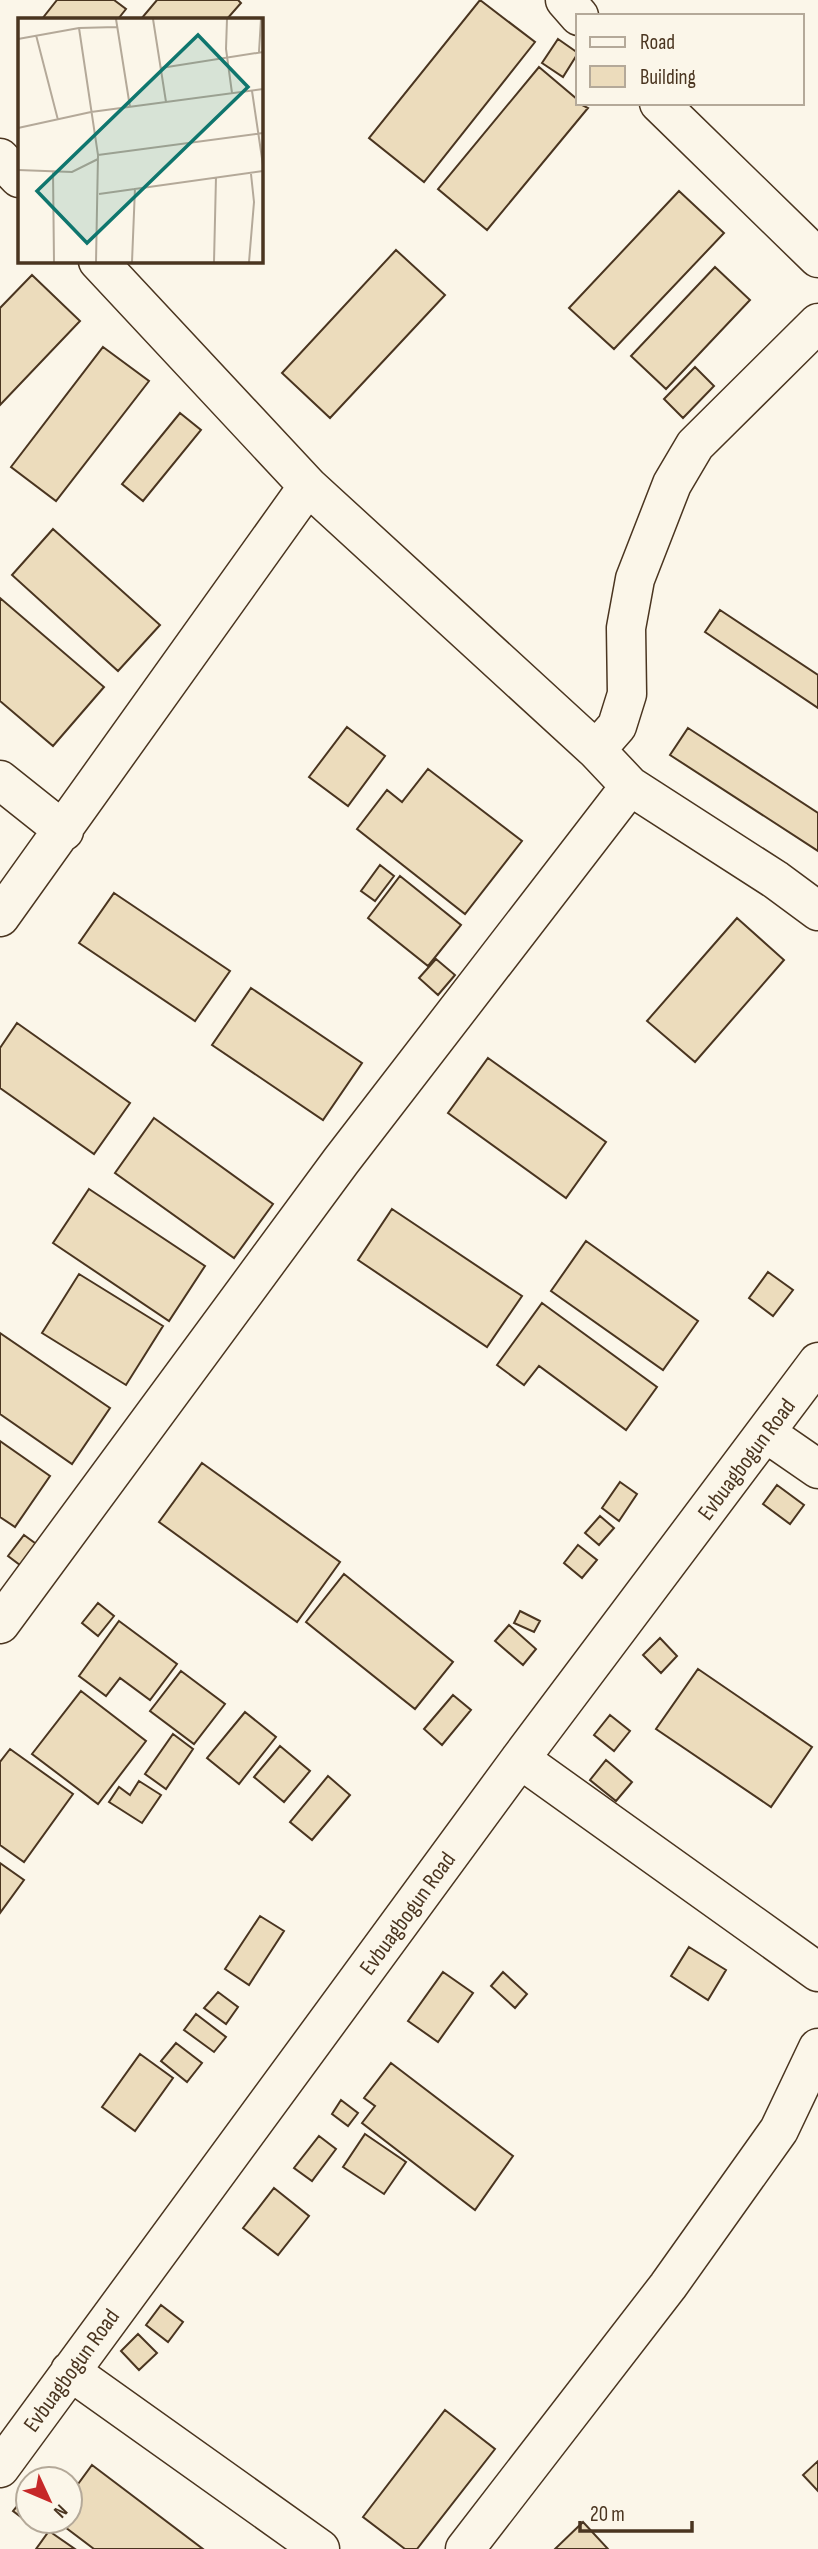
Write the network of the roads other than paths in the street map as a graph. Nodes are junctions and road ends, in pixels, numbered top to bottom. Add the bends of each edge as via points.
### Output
1 (565, 0) edge
2 (577, 14) edge
3 (661, 105) edge
4 (0, 158) edge
5 (18, 177) edge
6 (818, 258) edge
7 (98, 262) edge
8 (818, 323) edge
9 (308, 486) junction
10 (596, 750) junction
11 (0, 780) edge
12 (630, 786) junction
13 (64, 831) junction
14 (818, 911) edge
15 (0, 917) edge
16 (818, 1362) edge
17 (766, 1433) junction
18 (818, 1469) edge
19 (0, 1624) edge
20 (520, 1759) junction
21 (818, 1972) edge
22 (818, 2048) edge
23 (70, 2371) junction
24 (0, 2468) edge
25 (320, 2549) edge
26 (465, 2549) edge

1 - 2 street
3 - 6 street
4 - 5 street
7 - 9 street
8 - 10 street via 695,445 672,484 635,579 626,628 627,694 617,726
9 - 10 street
9 - 13 street
10 - 12 street
11 - 13 street
12 - 14 street
12 - 19 street via 341,1161
13 - 15 street
16 - 17 street, Evbuagbogun Road
17 - 18 street
17 - 20 street, Evbuagbogun Road
20 - 21 street
20 - 23 street, Evbuagbogun Road
22 - 26 street via 779,2130 708,2231
23 - 24 street, Evbuagbogun Road
23 - 25 street

